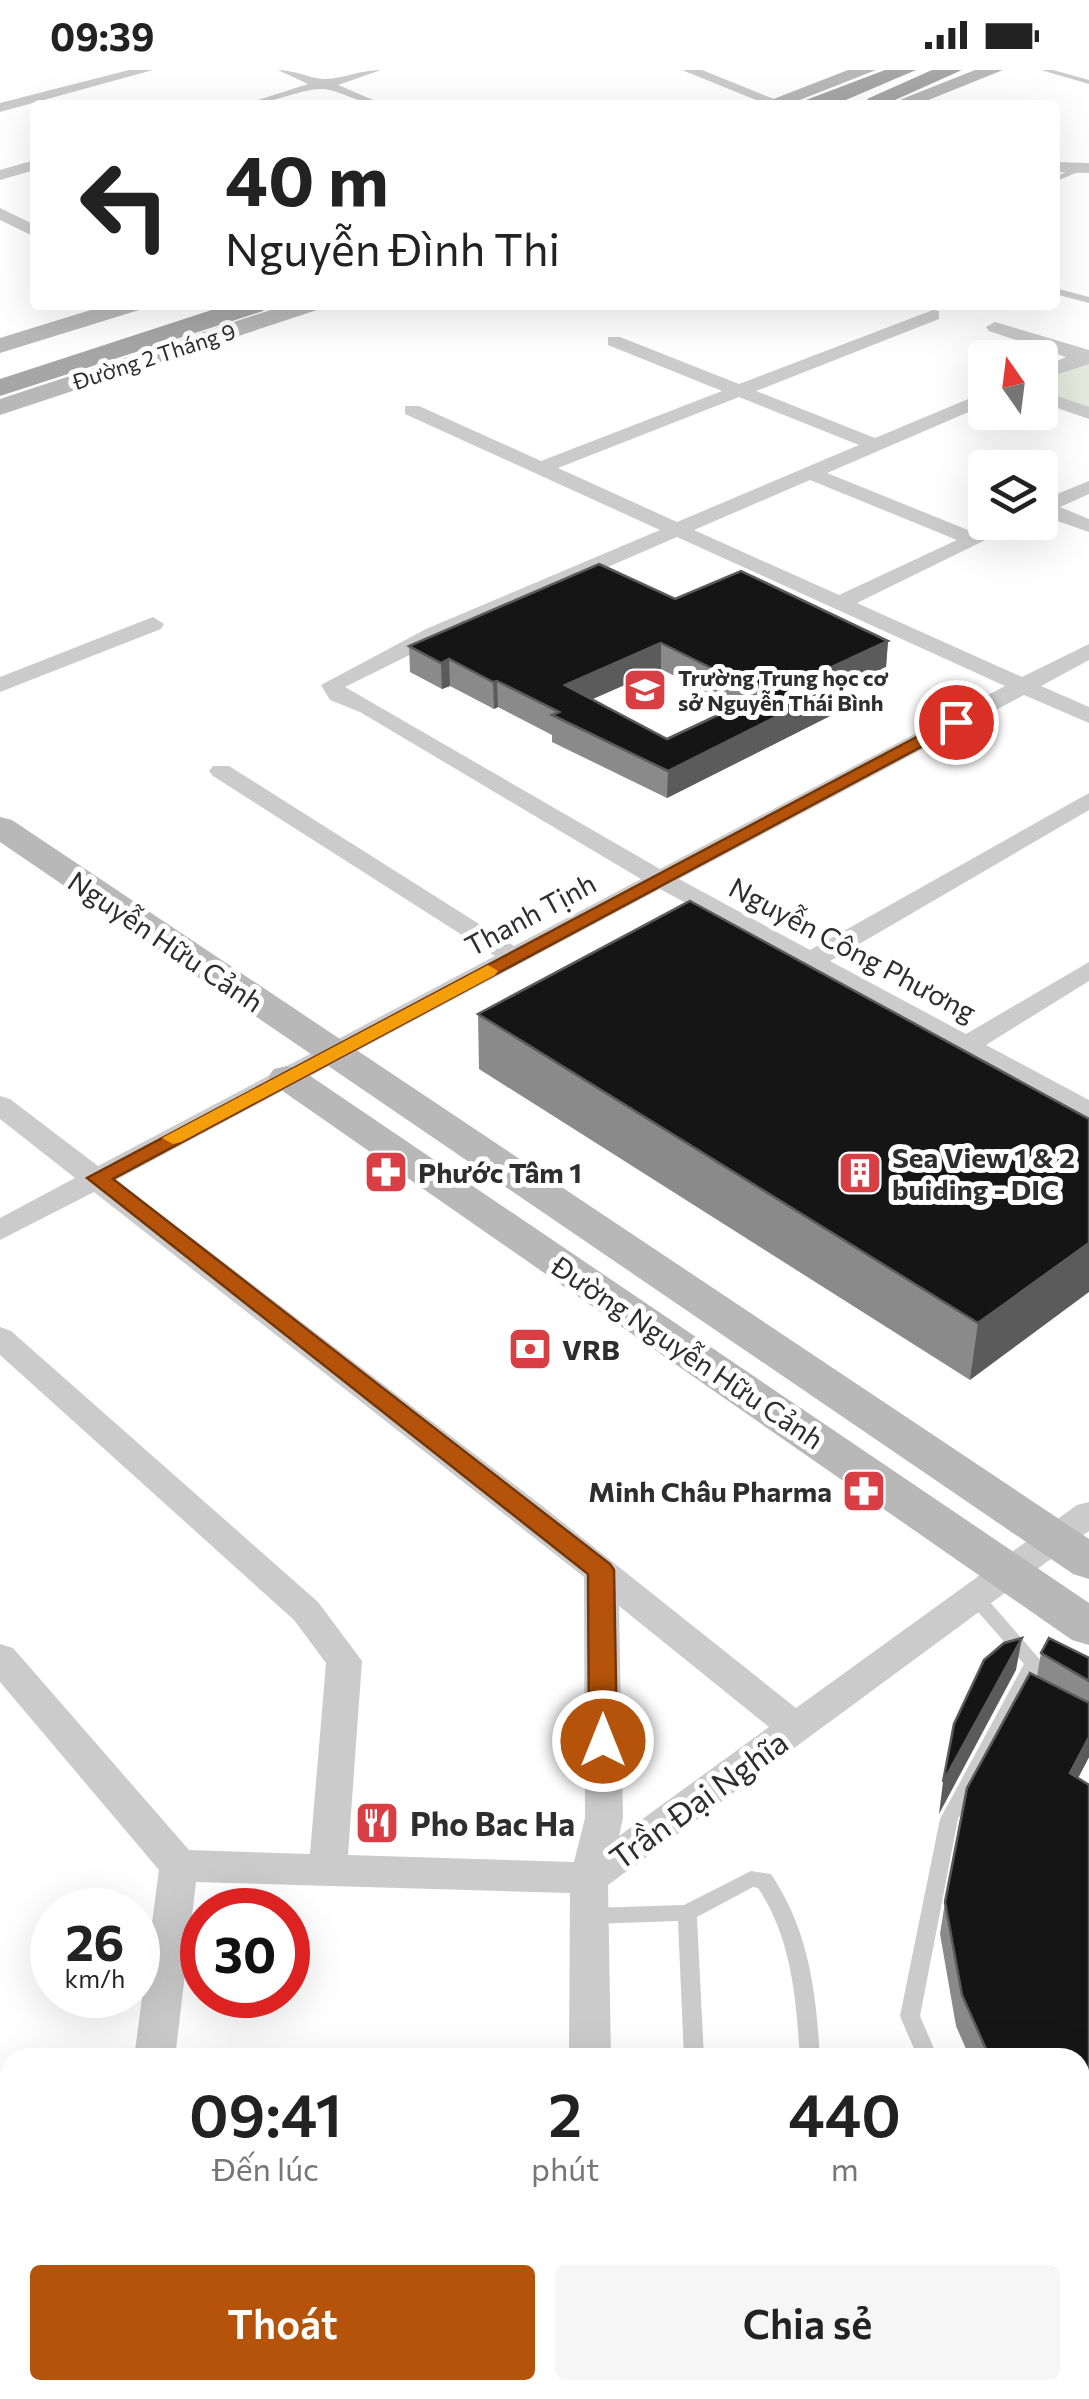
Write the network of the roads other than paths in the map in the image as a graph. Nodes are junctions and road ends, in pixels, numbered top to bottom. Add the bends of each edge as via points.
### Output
1 (146, 70) edge
2 (285, 70) edge
3 (374, 70) edge
4 (689, 70) edge
5 (866, 70) edge
6 (905, 70) edge
7 (951, 70) edge
8 (993, 70) edge
9 (1045, 70) edge
10 (1089, 82) edge
11 (323, 84) junction
12 (68, 90) junction
13 (30, 100) edge
14 (30, 100) edge
15 (93, 100) dead end
16 (267, 100) edge
17 (365, 100) edge
18 (765, 100) edge
19 (786, 100) edge
20 (827, 100) edge
21 (875, 100) edge
22 (911, 100) edge
23 (0, 108) edge
24 (30, 166) edge
25 (1060, 167) edge
26 (1086, 168) edge
27 (0, 175) edge
28 (1060, 178) edge
29 (0, 214) edge
30 (30, 229) edge
31 (1060, 291) edge
32 (1089, 300) edge
33 (115, 310) edge
34 (222, 310) edge
35 (246, 310) edge
36 (197, 314) edge
37 (933, 315) dead end
38 (995, 327) dead end
39 (614, 341) dead end
40 (0, 346) edge
41 (1086, 357) edge
42 (0, 366) edge
43 (1058, 367) edge
44 (0, 388) edge
45 (738, 391) junction
46 (1058, 402) edge
47 (968, 405) edge
48 (0, 407) edge
49 (412, 410) dead end
50 (1089, 413) edge
51 (876, 446) junction
52 (541, 468) junction
53 (812, 474) junction
54 (1089, 486) edge
55 (1058, 501) edge
56 (1058, 514) edge
57 (1089, 526) edge
58 (680, 531) junction
59 (968, 538) edge
60 (974, 540) edge
61 (840, 603) junction
62 (153, 624) dead end
63 (1089, 652) edge
64 (0, 685) edge
65 (1022, 687) junction
66 (1089, 716) edge
67 (221, 771) dead end
68 (1089, 800) edge
69 (0, 827) edge
70 (660, 879) junction
71 (514, 957) junction
72 (812, 960) junction
73 (1089, 970) edge
74 (967, 1045) junction
75 (331, 1054) junction
76 (287, 1077) junction
77 (0, 1105) edge
78 (1089, 1112) edge
79 (98, 1178) junction
80 (0, 1230) edge
81 (0, 1338) edge
82 (1089, 1514) edge
83 (1073, 1551) edge
84 (601, 1570) junction
85 (1012, 1574) junction
86 (976, 1598) junction
87 (1089, 1627) edge
88 (0, 1658) edge
89 (796, 1729) junction
90 (180, 1866) junction
91 (328, 1870) junction
92 (589, 1878) junction
93 (686, 1913) junction
94 (589, 1916) junction
95 (155, 2048) edge
96 (590, 2048) edge
97 (693, 2048) edge
98 (809, 2048) edge
99 (924, 2048) edge

1 - 12 street
2 - 11 street
3 - 11 street
4 - 18 street
5 - 19 main road
6 - 20 main road
7 - 21 main road
8 - 22 main road
9 - 10 lane
11 - 16 street
11 - 17 street
12 - 14 street
12 - 15 street
13 - 23 street
24 - 27 street
25 - 26 street
26 - 28 lane
29 - 30 street
31 - 32 lane
33 - 40 main road
34 - 36 main road, Đường 2 Tháng 9
35 - 36 main road, Đường 2 Tháng 9
36 - 42 main road, Đường 2 Tháng 9
36 - 44 main road, Đường 2 Tháng 9
36 - 48 main road, Đường 2 Tháng 9
37 - 45 street
38 - 41 street
39 - 45 street
41 - 43 street
45 - 51 street
45 - 52 street
46 - 50 street
47 - 51 street
49 - 52 street
51 - 53 street
52 - 58 street
53 - 58 street
53 - 59 street
54 - 55 street
56 - 57 street
58 - 61 street
58 - 70 street, Nguyễn Công Phương via 434,634 332,685 338,696 416,734
60 - 61 street
61 - 65 street
62 - 64 street
63 - 65 street, Thanh Tịnh
65 - 66 street
65 - 70 street, Thanh Tịnh
67 - 71 street
68 - 72 street
69 - 75 main road, Nguyễn Hữu Cảnh
70 - 71 street, Thanh Tịnh
70 - 72 street, Nguyễn Công Phương
71 - 75 street, Thanh Tịnh
72 - 74 street, Nguyễn Công Phương
73 - 74 street
74 - 78 street, Nguyễn Công Phương
75 - 76 street, Thanh Tịnh
75 - 83 main road, Đường Nguyễn Hữu Cảnh
76 - 79 street, Thanh Tịnh
76 - 85 main road, Đường Nguyễn Hữu Cảnh
77 - 79 street
79 - 80 street, Thanh Tịnh
79 - 84 street
81 - 91 street via 306,1611 344,1661
82 - 83 street, Trần Đại Nghĩa
83 - 85 street, Trần Đại Nghĩa
84 - 89 street
84 - 92 street via 604,1818
85 - 86 street, Trần Đại Nghĩa
85 - 87 main road, Đường Nguyễn Hữu Cảnh
86 - 89 street, Trần Đại Nghĩa
86 - 99 lane via 1034,1663 1027,1693 949,1819 910,2016
88 - 90 street
89 - 92 street, Trần Đại Nghĩa
90 - 91 street, Trần Đại Nghĩa
90 - 95 street
91 - 92 street, Trần Đại Nghĩa
92 - 94 street
93 - 94 lane
93 - 97 lane
93 - 98 lane via 751,1879 764,1880 804,1973
94 - 96 street

